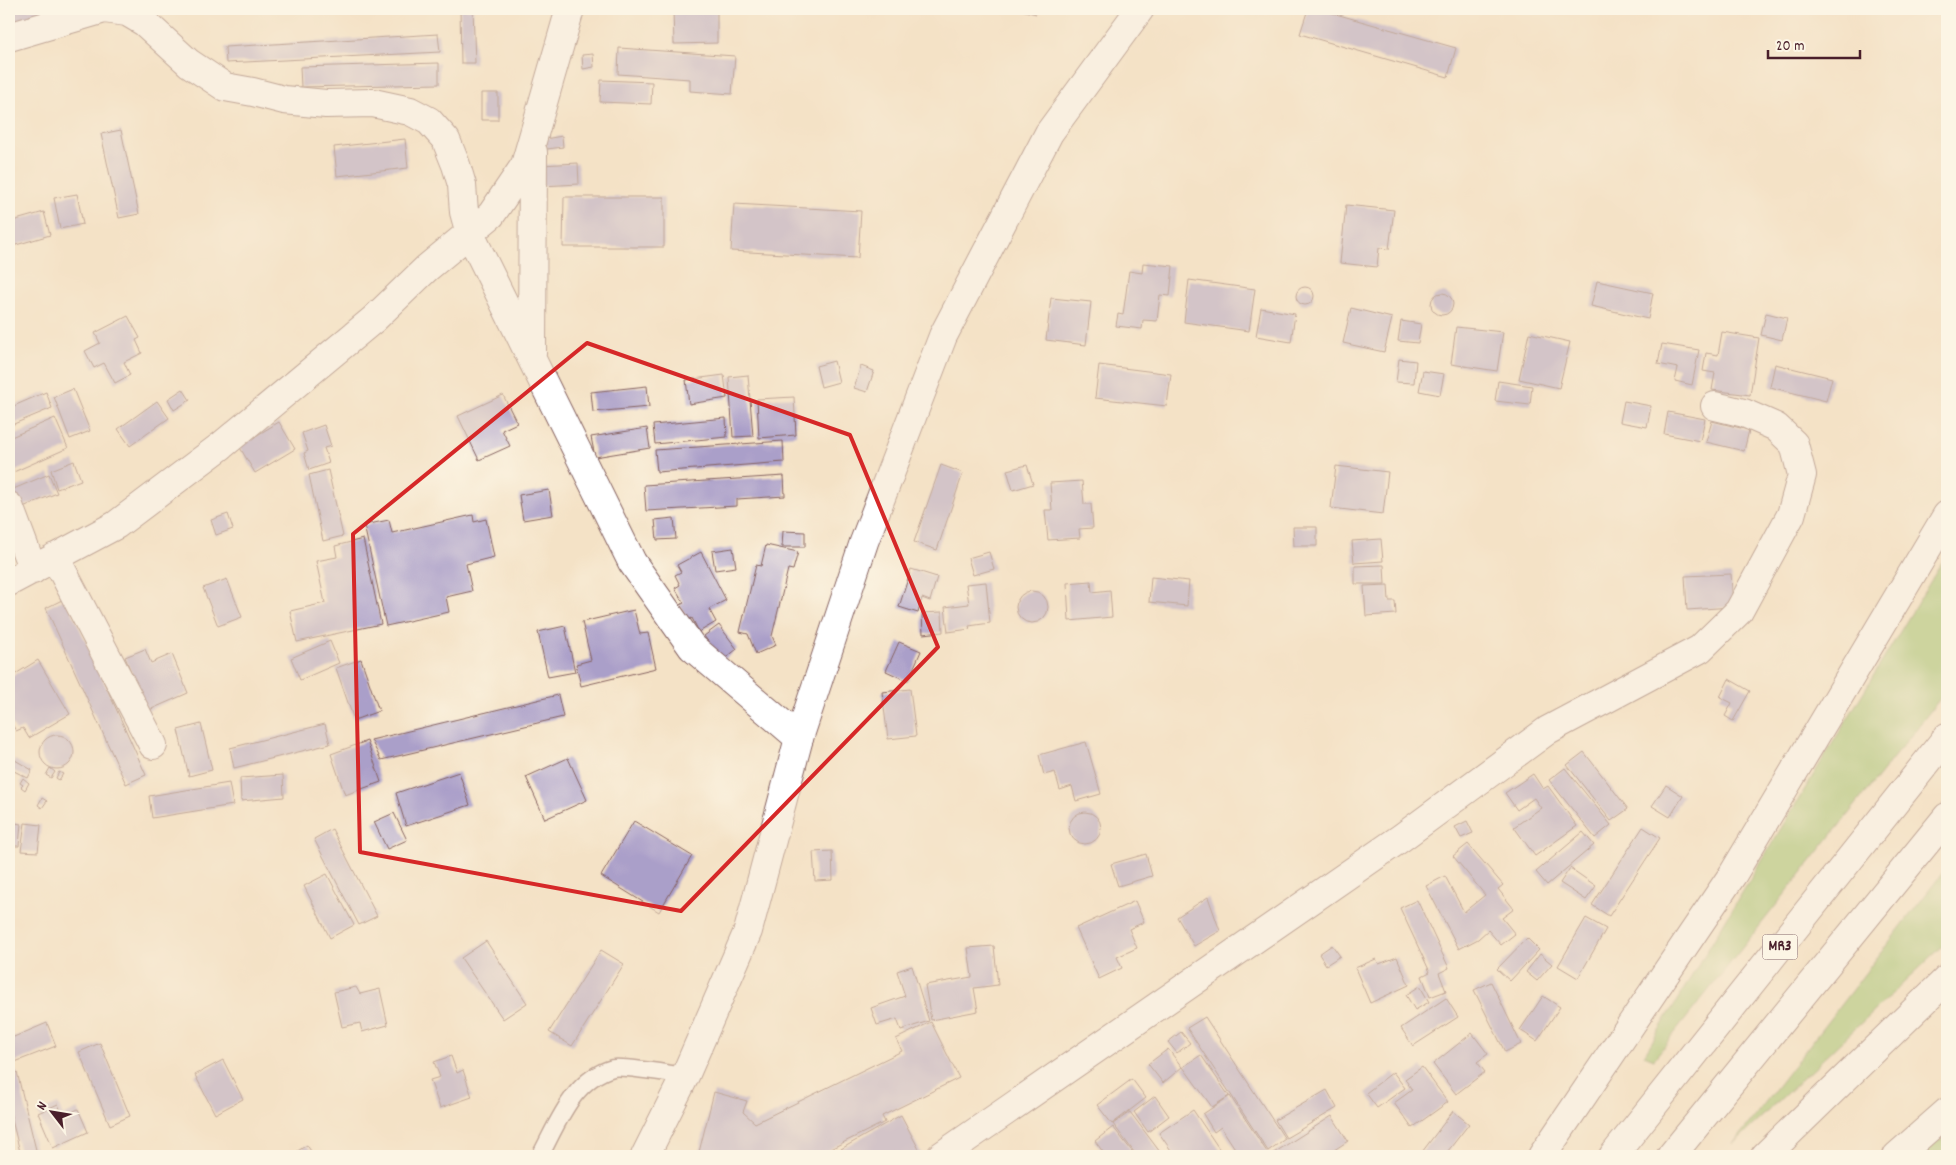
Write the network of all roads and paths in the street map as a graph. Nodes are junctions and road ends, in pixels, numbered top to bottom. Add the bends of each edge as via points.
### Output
1 (570, 9) edge
2 (1140, 9) edge
3 (9, 37) edge
4 (534, 140) junction
5 (470, 234) junction
6 (532, 358) junction
7 (1715, 406) dead end
8 (9, 506) edge
9 (1947, 515) edge
10 (44, 564) junction
11 (9, 582) edge
12 (1947, 737) edge
13 (799, 738) junction
14 (153, 745) dead end
15 (1947, 816) edge
16 (1947, 979) edge
17 (686, 1076) junction
18 (1947, 1112) edge
19 (540, 1156) edge
20 (645, 1156) edge
21 (941, 1156) edge
22 (1542, 1156) edge
23 (1613, 1156) edge
24 (1671, 1156) edge
25 (1765, 1156) edge
26 (1898, 1156) edge

1 - 4 main road
2 - 13 main road via 1049,133 943,336 864,542
3 - 5 main road via 104,9 126,12 144,22 189,63 225,87 284,100 326,104 373,103 410,111 429,121 446,140 462,185
4 - 5 main road via 525,165 491,215
4 - 6 main road
5 - 6 main road
5 - 10 main road via 221,446 116,525
6 - 13 main road via 632,562 692,647
7 - 21 main road via 1744,413 1776,427 1794,444 1802,475 1791,515 1738,611 1700,649 1548,730 1401,838
8 - 10 main road
9 - 22 main road via 1733,874
10 - 11 main road
10 - 14 main road
12 - 23 main road, MR3
13 - 17 main road via 748,931
15 - 24 main road
16 - 25 main road
17 - 19 lane via 615,1068 587,1080 569,1102
17 - 20 main road
18 - 26 main road

